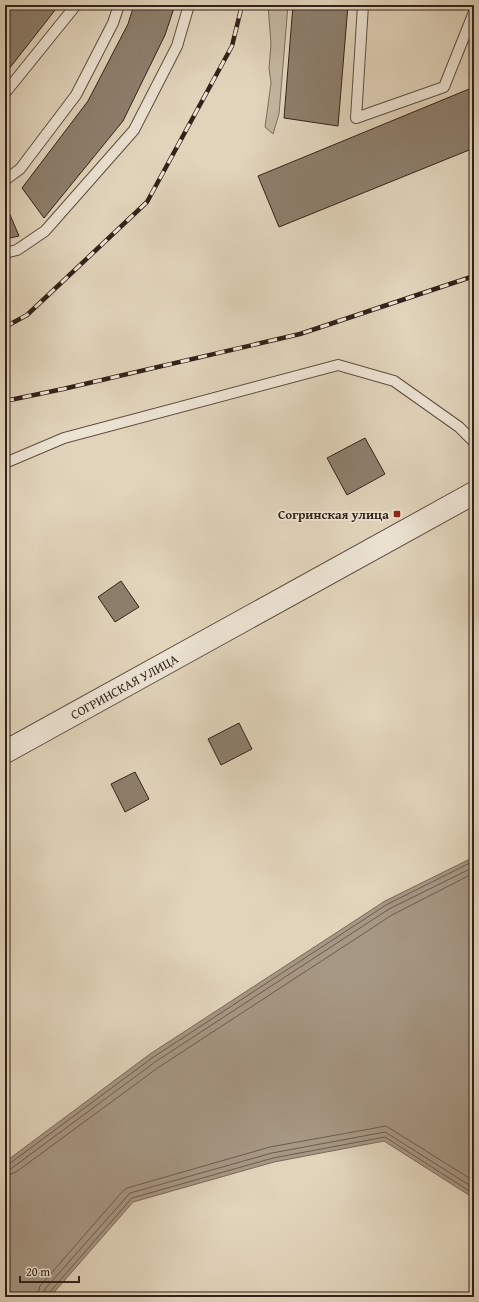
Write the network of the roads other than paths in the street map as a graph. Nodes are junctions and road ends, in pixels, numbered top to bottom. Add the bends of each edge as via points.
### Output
1 (76, 5) edge
2 (119, 5) edge
3 (189, 5) edge
4 (363, 5) edge
5 (474, 12) edge
6 (5, 93) edge
7 (5, 180) edge
8 (5, 253) edge
9 (474, 442) edge
10 (5, 463) edge
11 (474, 493) edge
12 (5, 752) edge

1 - 6 lane
2 - 7 lane via 113,23 76,95 20,169
3 - 8 lane via 177,46 134,130 45,231 17,250
4 - 5 lane via 356,118 444,87
9 - 10 lane via 459,427 394,381 338,365 64,438
11 - 12 street, СОГРИНСКАЯ УЛИЦА

